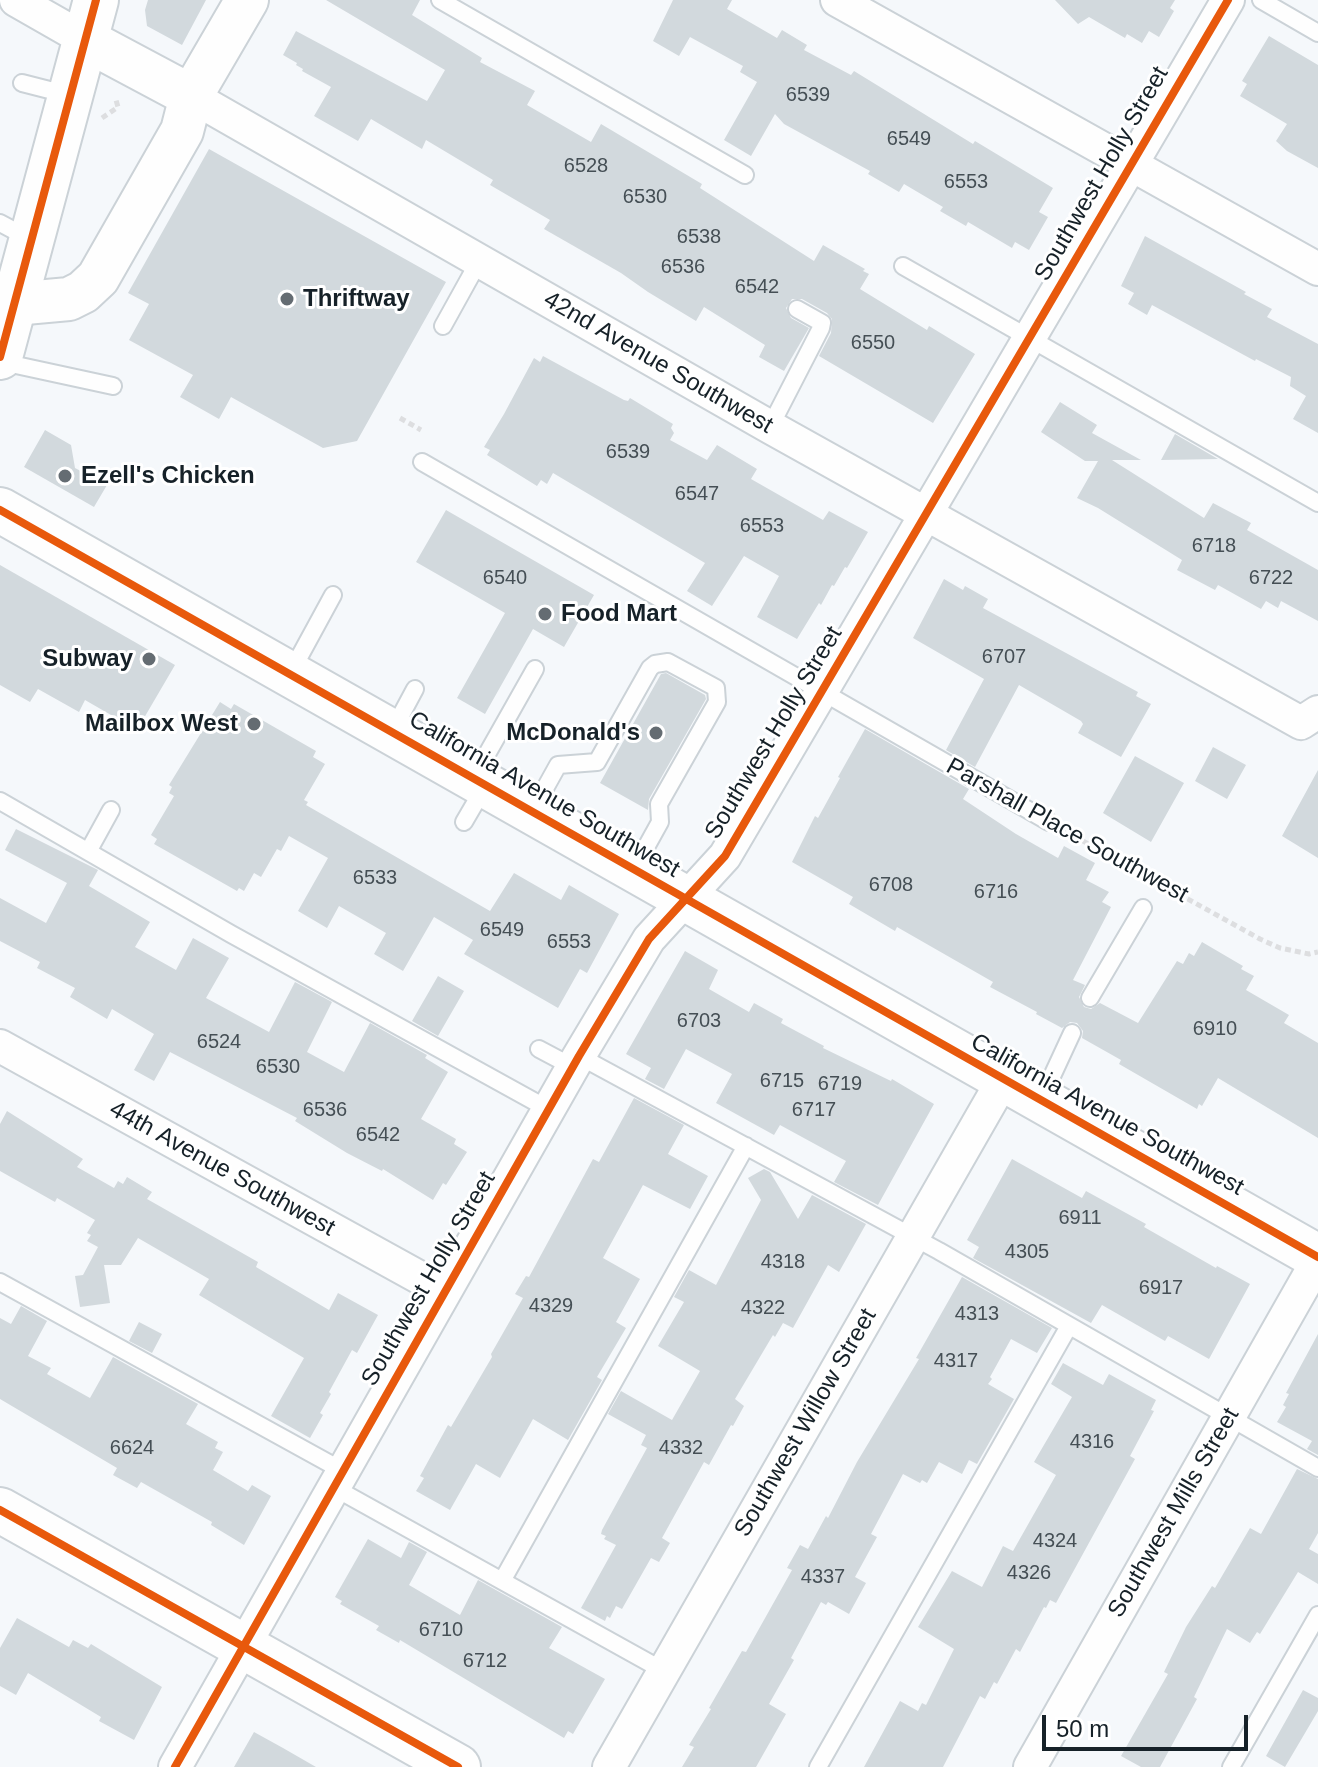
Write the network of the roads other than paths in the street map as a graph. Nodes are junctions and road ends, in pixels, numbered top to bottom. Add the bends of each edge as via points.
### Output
1 (16, 0) edge
2 (247, 0) edge
3 (440, 0) edge
4 (837, 0) edge
5 (1228, 0) edge
6 (1261, 0) edge
7 (91, 20) edge
8 (1318, 33) edge
9 (22, 83) dead end
10 (71, 95) junction
11 (191, 96) junction
12 (1131, 165) junction
13 (745, 175) dead end
14 (16, 231) edge
15 (479, 261) junction
16 (903, 266) dead end
17 (1318, 269) edge
18 (10, 295) edge
19 (797, 309) dead end
20 (443, 326) dead end
21 (1028, 340) junction
22 (0, 359) edge
23 (113, 386) dead end
24 (770, 427) junction
25 (422, 462) dead end
26 (1318, 503) edge
27 (0, 510) edge
28 (926, 514) junction
29 (333, 595) dead end
30 (535, 669) dead end
31 (290, 674) junction
32 (415, 689) dead end
33 (821, 691) junction
34 (1310, 717) edge
35 (391, 732) junction
36 (479, 782) junction
37 (0, 801) edge
38 (111, 810) dead end
39 (532, 811) junction
40 (464, 822) dead end
41 (1049, 822) road end
42 (89, 850) junction
43 (634, 869) junction
44 (686, 899) junction
45 (1143, 908) dead end
46 (1090, 998) dead end
47 (1072, 1033) dead end
48 (0, 1046) edge
49 (539, 1049) dead end
50 (576, 1061) junction
51 (1003, 1080) junction
52 (1040, 1101) junction
53 (548, 1109) junction
54 (746, 1146) junction
55 (913, 1236) junction
56 (1318, 1258) edge
57 (0, 1282) edge
58 (444, 1291) junction
59 (1069, 1326) junction
60 (1229, 1417) junction
61 (1318, 1468) edge
62 (338, 1479) junction
63 (0, 1510) edge
64 (502, 1581) junction
65 (1318, 1615) edge
66 (244, 1648) junction
67 (664, 1671) junction
68 (175, 1767) edge
69 (458, 1767) edge
70 (609, 1767) edge
71 (818, 1767) edge
72 (1030, 1767) edge
73 (1231, 1767) edge

1 - 7 street, 42nd Avenue Southwest
2 - 11 street
3 - 13 lane
4 - 12 street
5 - 12 street, Southwest Holly Street
6 - 8 lane
7 - 10 main road
7 - 11 street, 42nd Avenue Southwest
9 - 10 lane
10 - 14 main road
11 - 15 street, 42nd Avenue Southwest
11 - 18 street via 182,131 98,278 69,299
12 - 17 street
12 - 21 street, Southwest Holly Street
14 - 18 main road
15 - 20 lane
15 - 24 street, 42nd Avenue Southwest
16 - 21 lane
18 - 22 main road
19 - 24 lane via 822,323 821,328
21 - 26 lane
21 - 28 street, Southwest Holly Street
22 - 23 lane
24 - 28 street, 42nd Avenue Southwest
25 - 33 lane, Parshall Place Southwest
27 - 31 main road, California Avenue Southwest
28 - 33 street, Southwest Holly Street
28 - 34 street, 42nd Avenue Southwest
29 - 31 lane
30 - 36 lane
31 - 35 main road, California Avenue Southwest
32 - 35 lane
33 - 41 lane, Parshall Place Southwest
33 - 44 street, Southwest Holly Street via 725,856
35 - 36 main road, California Avenue Southwest
36 - 39 main road, California Avenue Southwest
36 - 40 lane
37 - 42 lane
38 - 42 lane
39 - 43 main road, California Avenue Southwest
39 - 43 lane via 558,765 597,762 655,664 668,662 716,688 717,702 659,804 660,822
42 - 53 lane
43 - 44 main road, California Avenue Southwest
44 - 50 street, Southwest Holly Street via 649,939
44 - 51 main road, California Avenue Southwest
45 - 46 lane
47 - 52 lane
48 - 58 street, 44th Avenue Southwest
49 - 50 lane
50 - 53 street, Southwest Holly Street
50 - 54 lane
51 - 52 main road, California Avenue Southwest
51 - 55 street, Southwest Willow Street
52 - 56 main road, California Avenue Southwest
53 - 58 street, Southwest Holly Street
54 - 55 lane
54 - 64 lane
55 - 59 lane
55 - 67 street, Southwest Willow Street
56 - 60 street, Southwest Mills Street
57 - 62 lane
58 - 62 street, Southwest Holly Street
59 - 60 lane
59 - 71 lane
60 - 61 lane
60 - 72 street, Southwest Mills Street
62 - 64 lane
62 - 66 street, Southwest Holly Street
63 - 66 main road
64 - 67 lane
65 - 73 lane
66 - 68 street, Southwest Holly Street
66 - 69 main road
67 - 70 street, Southwest Willow Street

